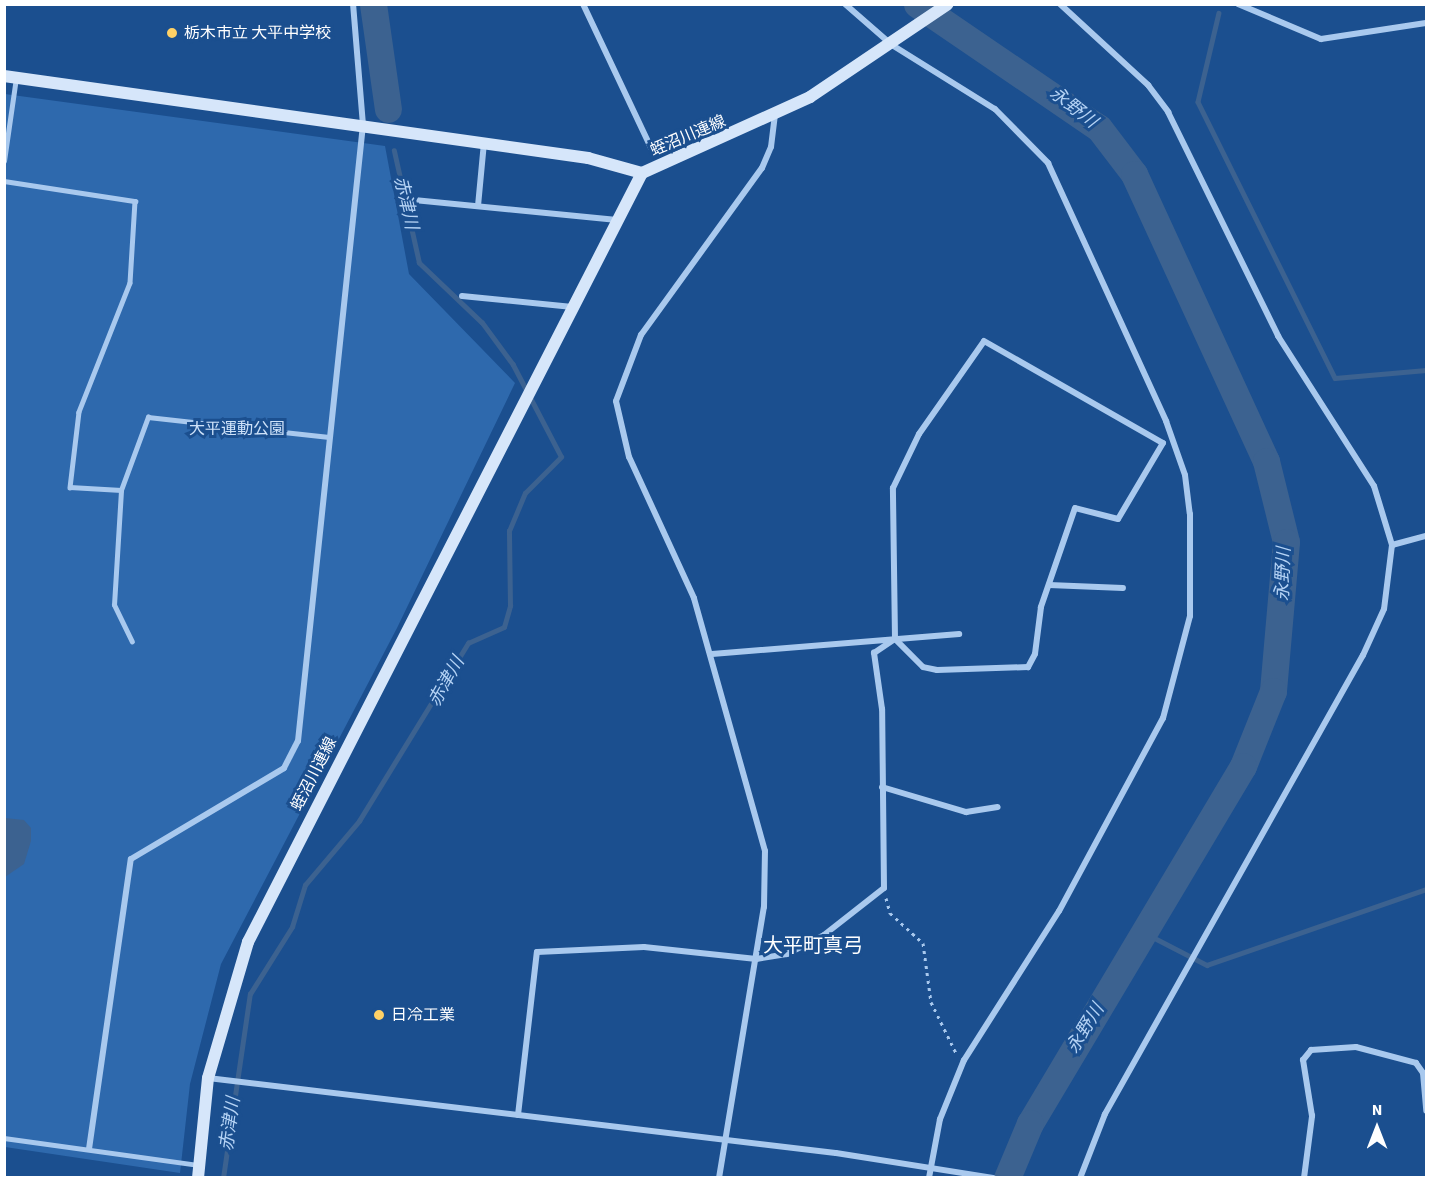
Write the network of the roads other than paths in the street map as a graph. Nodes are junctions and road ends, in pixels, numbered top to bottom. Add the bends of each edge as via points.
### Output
1 (353, 4) edge
2 (583, 4) edge
3 (845, 4) edge
4 (948, 4) edge
5 (1060, 4) edge
6 (1238, 4) edge
7 (1426, 23) edge
8 (895, 42) junction
9 (10, 77) edge
10 (775, 116) junction
11 (363, 125) junction
12 (484, 142) junction
13 (651, 148) dead end
14 (4, 161) edge
15 (642, 173) junction
16 (4, 181) edge
17 (414, 200) dead end
18 (478, 206) junction
19 (618, 220) junction
20 (462, 296) dead end
21 (573, 307) junction
22 (329, 437) junction
23 (121, 490) junction
24 (1426, 536) edge
25 (1392, 545) junction
26 (1049, 585) junction
27 (1123, 588) dead end
28 (959, 634) dead end
29 (895, 639) junction
30 (132, 642) dead end
31 (712, 654) junction
32 (882, 787) junction
33 (998, 807) dead end
34 (756, 959) junction
35 (208, 1078) junction
36 (1426, 1111) edge
37 (518, 1115) junction
38 (4, 1137) edge
39 (726, 1141) junction
40 (89, 1149) junction
41 (931, 1166) junction
42 (199, 1172) edge
43 (719, 1178) edge
44 (929, 1178) edge
45 (993, 1178) edge
46 (1080, 1178) edge
47 (1304, 1178) edge

1 - 11 street
2 - 13 street
3 - 8 street
4 - 8 main road, 蛭沼川連線
5 - 25 street via 1148,85 1168,112 1278,336 1369,477
6 - 7 street via 1321,39
8 - 10 main road, 蛭沼川連線
8 - 41 street via 1010,121 1061,183 1167,421 1185,475 1190,514 1190,616 1163,718 1059,911 962,1065 940,1119
9 - 11 main road
9 - 14 lane
10 - 15 main road, 蛭沼川連線
10 - 31 street via 771,147 762,168 641,335 616,401 629,457 694,598
11 - 12 main road
11 - 22 street
12 - 15 main road via 588,158
12 - 18 street
15 - 19 main road, 蛭沼川連線
16 - 23 lane via 135,201 130,283 79,412 70,487
17 - 18 street
18 - 19 street
19 - 21 main road, 蛭沼川連線
20 - 21 street
21 - 35 main road, 蛭沼川連線 via 248,942
22 - 23 lane via 148,417
22 - 40 street via 298,741 284,768 131,859
23 - 30 lane via 114,605
24 - 25 street
25 - 46 street via 1384,609 1363,656 1105,1114
26 - 27 street
26 - 29 street via 1028,667 930,669
26 - 29 street via 1075,508 1118,519 1163,442 984,341 919,434 893,488
28 - 29 street
29 - 31 street
29 - 32 street via 874,653 882,709
31 - 34 street via 765,851
32 - 33 street via 966,812
32 - 34 street via 884,888 824,935 787,954
34 - 37 street via 644,947 537,952
34 - 39 street
35 - 37 street
35 - 42 main road, 蛭沼川連線
36 - 47 street via 1423,1073 1416,1063 1356,1047 1311,1050 1303,1060 1312,1116
37 - 39 street
38 - 40 lane
39 - 41 street
39 - 43 street
40 - 42 lane
41 - 44 street
41 - 45 street

